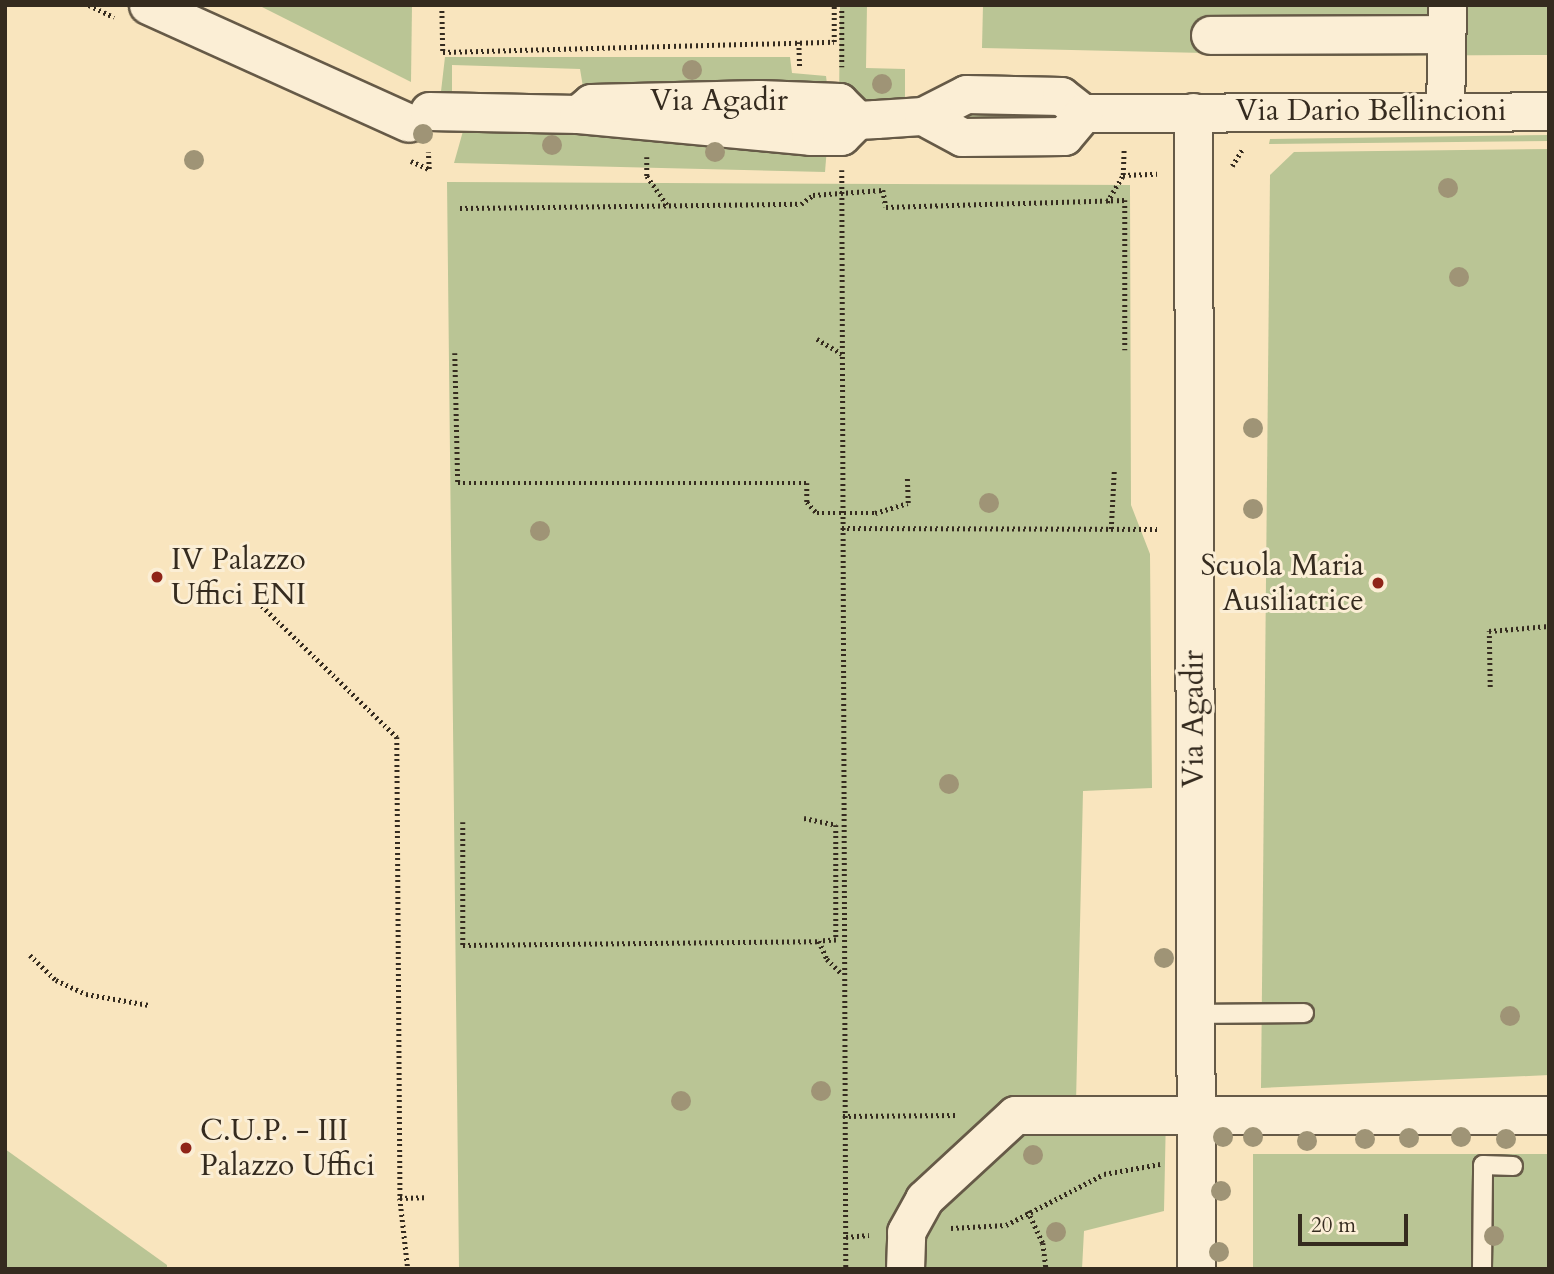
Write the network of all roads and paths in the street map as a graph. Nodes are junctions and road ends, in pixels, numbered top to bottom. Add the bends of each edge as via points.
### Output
1 (148, 5) edge
2 (442, 5) edge
3 (834, 5) edge
4 (1447, 20) edge
5 (1210, 35) dead end
6 (1445, 111) junction
7 (1549, 111) edge
8 (1192, 112) junction
9 (849, 128) junction
10 (1166, 174) dead end
11 (647, 176) dead end
12 (841, 194) junction
13 (1106, 203) junction
14 (667, 206) junction
15 (460, 208) dead end
16 (817, 339) dead end
17 (1125, 350) dead end
18 (455, 353) dead end
19 (842, 354) junction
20 (1114, 471) dead end
21 (907, 476) dead end
22 (842, 513) junction
23 (842, 528) junction
24 (1111, 529) junction
25 (1166, 529) dead end
26 (258, 602) dead end
27 (1549, 626) edge
28 (1490, 687) dead end
29 (804, 818) dead end
30 (463, 822) dead end
31 (819, 941) junction
32 (30, 954) dead end
33 (843, 974) junction
34 (149, 1004) dead end
35 (1304, 1013) dead end
36 (1195, 1014) junction
37 (1196, 1113) junction
38 (1015, 1115) junction
39 (1549, 1115) edge
40 (843, 1116) junction
41 (1166, 1163) dead end
42 (1513, 1166) dead end
43 (425, 1196) dead end
44 (400, 1198) junction
45 (1028, 1211) junction
46 (963, 1228) dead end
47 (408, 1269) edge
48 (846, 1269) edge
49 (905, 1269) edge
50 (1046, 1269) edge
51 (1196, 1269) edge
52 (1482, 1269) edge

1 - 9 street, Via Agadir via 369,101 419,117 578,114
2 - 3 path via 443,52 834,42
4 - 5 street
4 - 6 street
6 - 7 street, Via Dario Bellincioni
6 - 8 street, Via Dario Bellincioni
8 - 9 street, Via Agadir via 1083,113 1064,136 962,137 923,116
8 - 36 street, Via Agadir
9 - 12 path
10 - 13 path via 1123,175
11 - 14 path
12 - 13 path via 883,190 886,206
12 - 14 path via 813,195 801,204
12 - 19 path
13 - 17 path via 1125,200
14 - 15 path
16 - 19 path
18 - 22 path via 458,483 807,483 807,502 817,513
19 - 22 path
20 - 24 path
21 - 22 path via 908,503 875,513
22 - 23 path
23 - 24 path
23 - 33 path
24 - 25 path
26 - 44 path via 397,737
27 - 28 path via 1489,631
29 - 31 path via 836,825 836,940
30 - 31 path via 463,944
31 - 33 path via 827,959
32 - 34 path via 56,980 86,994
33 - 40 path
35 - 36 lane
36 - 37 street, Via Agadir
37 - 38 street
37 - 39 street
37 - 51 street, Via Agadir
38 - 40 path
38 - 49 street via 924,1199 905,1232
40 - 48 path
41 - 45 path via 1104,1174
42 - 52 lane via 1483,1165
43 - 44 path
44 - 47 path
45 - 46 path via 1006,1225
45 - 50 path via 1044,1242

